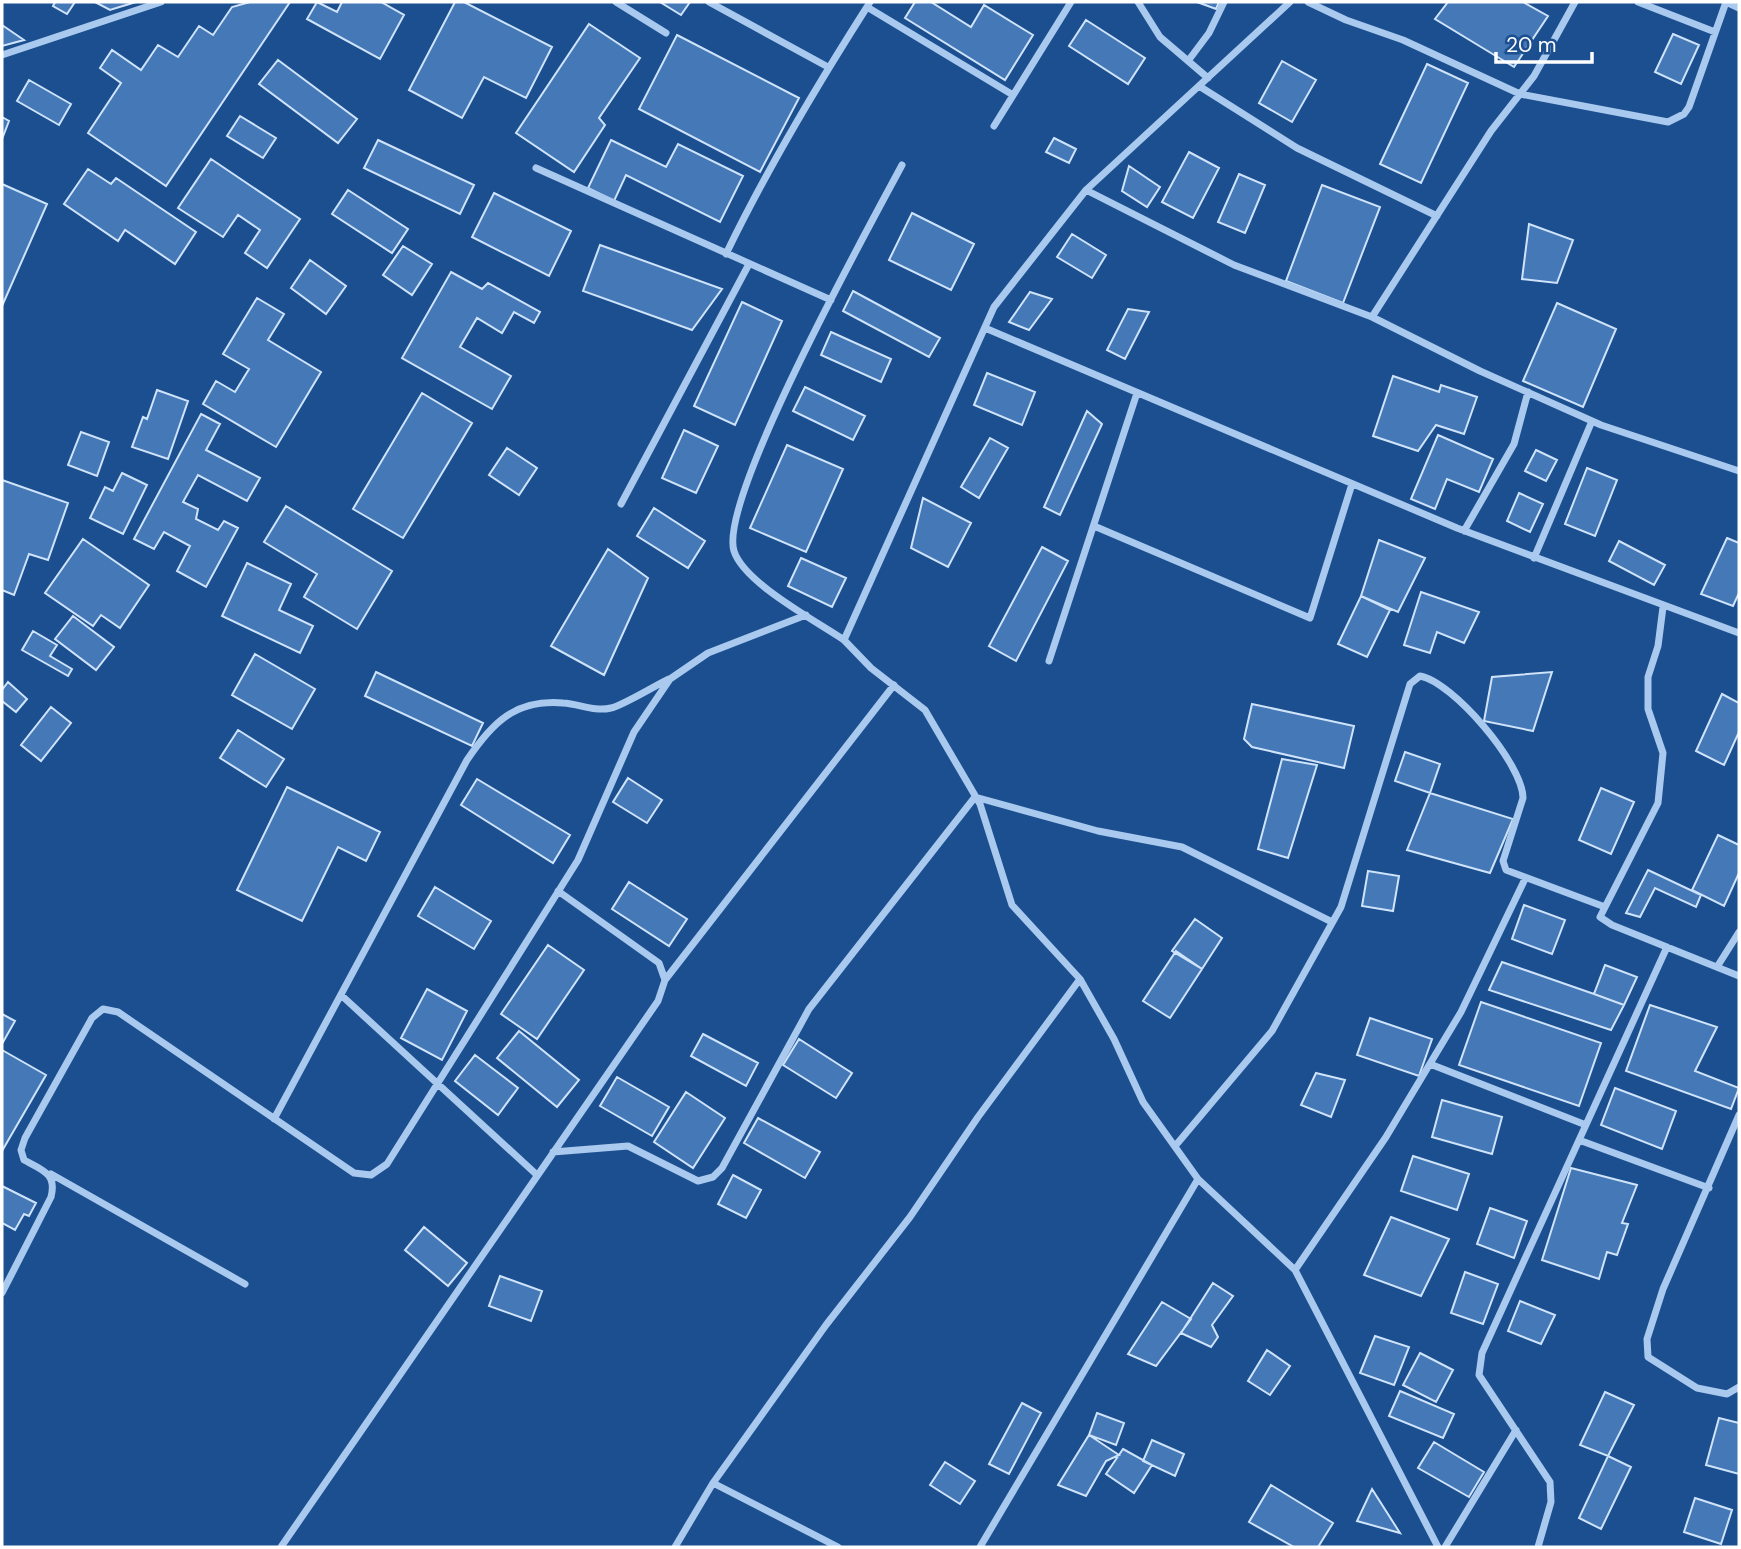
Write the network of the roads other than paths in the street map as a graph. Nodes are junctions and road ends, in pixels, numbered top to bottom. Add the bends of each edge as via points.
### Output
1 (616, 2) edge
2 (709, 2) edge
3 (1071, 2) edge
4 (1138, 2) edge
5 (1224, 2) edge
6 (1290, 2) edge
7 (1308, 2) edge
8 (1575, 2) edge
9 (1638, 2) edge
10 (1726, 2) edge
11 (157, 3) edge
12 (869, 4) edge
13 (1739, 8) edge
14 (1715, 32) junction
15 (666, 33) dead end
16 (2, 55) edge
17 (1188, 61) junction
18 (828, 67) junction
19 (1208, 78) junction
20 (1199, 86) junction
21 (1520, 94) junction
22 (1013, 95) junction
23 (994, 126) dead end
24 (902, 165) dead end
25 (536, 168) dead end
26 (1086, 190) junction
27 (1437, 216) junction
28 (726, 254) junction
29 (748, 264) junction
30 (831, 299) junction
31 (1372, 317) junction
32 (985, 328) junction
33 (1528, 392) junction
34 (1137, 393) junction
35 (1592, 421) junction
36 (1739, 471) edge
37 (1352, 484) junction
38 (621, 504) dead end
39 (1094, 526) junction
40 (1464, 531) junction
41 (1534, 558) junction
42 (1663, 607) junction
43 (806, 615) junction
44 (1739, 634) edge
45 (844, 640) junction
46 (1049, 661) dead end
47 (670, 679) junction
48 (894, 685) junction
49 (975, 797) junction
50 (1525, 879) junction
51 (558, 891) junction
52 (1605, 907) junction
53 (1332, 922) junction
54 (1739, 932) edge
55 (1667, 947) junction
56 (1717, 967) junction
57 (1739, 976) edge
58 (1080, 979) junction
59 (665, 980) junction
60 (341, 995) junction
61 (1430, 1064) junction
62 (438, 1083) junction
63 (1739, 1115) edge
64 (274, 1119) junction
65 (1586, 1125) junction
66 (1579, 1140) junction
67 (1176, 1145) junction
68 (553, 1152) junction
69 (50, 1174) junction
70 (537, 1175) junction
71 (1198, 1179) junction
72 (1709, 1188) junction
73 (1295, 1270) junction
74 (245, 1284) dead end
75 (2, 1293) edge
76 (1739, 1387) edge
77 (1516, 1430) junction
78 (713, 1483) junction
79 (281, 1547) edge
80 (675, 1547) edge
81 (838, 1547) edge
82 (980, 1547) edge
83 (1438, 1547) edge
84 (1446, 1547) edge
85 (1538, 1547) edge

1 - 15 street
2 - 18 street
3 - 22 street
4 - 17 street via 1160,37
5 - 17 street
6 - 19 street
7 - 21 street
8 - 21 street
9 - 14 street
10 - 13 street
10 - 14 street
11 - 16 street
12 - 18 street
12 - 22 street
14 - 21 street via 1689,107 1668,122
17 - 19 street
18 - 28 street
19 - 20 street
20 - 26 street
20 - 27 street via 1297,148
21 - 27 street
22 - 23 street
24 - 30 street
25 - 28 street
26 - 31 street via 1234,265
26 - 32 street via 994,307
27 - 31 street
28 - 29 street
29 - 30 street
29 - 38 street
30 - 43 street via 744,486 732,533 734,553 769,593
31 - 33 street
32 - 34 street
32 - 45 street
33 - 35 street
33 - 40 street via 1514,444
34 - 37 street
34 - 39 street
35 - 36 street
35 - 41 street
37 - 39 street via 1310,618
37 - 40 street
39 - 46 street
40 - 41 street
41 - 42 street
42 - 44 street
42 - 52 street via 1648,677 1648,709 1663,753 1658,803
43 - 45 street
43 - 47 street via 708,653
45 - 48 street
47 - 51 street via 634,732 578,860
47 - 60 street via 614,708 529,705 493,723 467,760
48 - 49 street via 925,710
48 - 59 street
49 - 53 street via 1098,831 1182,846
49 - 58 street via 1012,905
49 - 68 street via 810,1009 713,1177 698,1181 628,1146
50 - 52 street
50 - 53 street via 1510,874 1503,861 1523,789 1503,753 1459,698 1420,676 1410,684
50 - 61 street via 1461,1012
51 - 59 street via 659,963
51 - 62 street
52 - 55 street via 1600,917 1612,925
53 - 67 street via 1272,1031
54 - 56 street
55 - 56 street
55 - 65 street
56 - 57 street
58 - 67 street via 1143,1102
58 - 78 street
59 - 68 street via 658,1001
60 - 62 street
60 - 64 street
61 - 65 street
61 - 73 street
62 - 64 street via 387,1164 371,1175 354,1173
62 - 70 street
63 - 72 street
64 - 69 street via 117,1012 103,1009 92,1018 24,1138 24,1160
65 - 66 street
66 - 72 street
66 - 77 street via 1482,1353 1479,1375
67 - 71 street
68 - 70 street
69 - 74 street
69 - 75 street via 55,1184 51,1197
70 - 79 street
71 - 73 street
71 - 82 street
72 - 76 street via 1663,1289 1647,1339 1648,1357 1698,1388 1727,1394
73 - 83 street
77 - 84 street
77 - 85 street via 1550,1482 1551,1502
78 - 80 street
78 - 81 street

